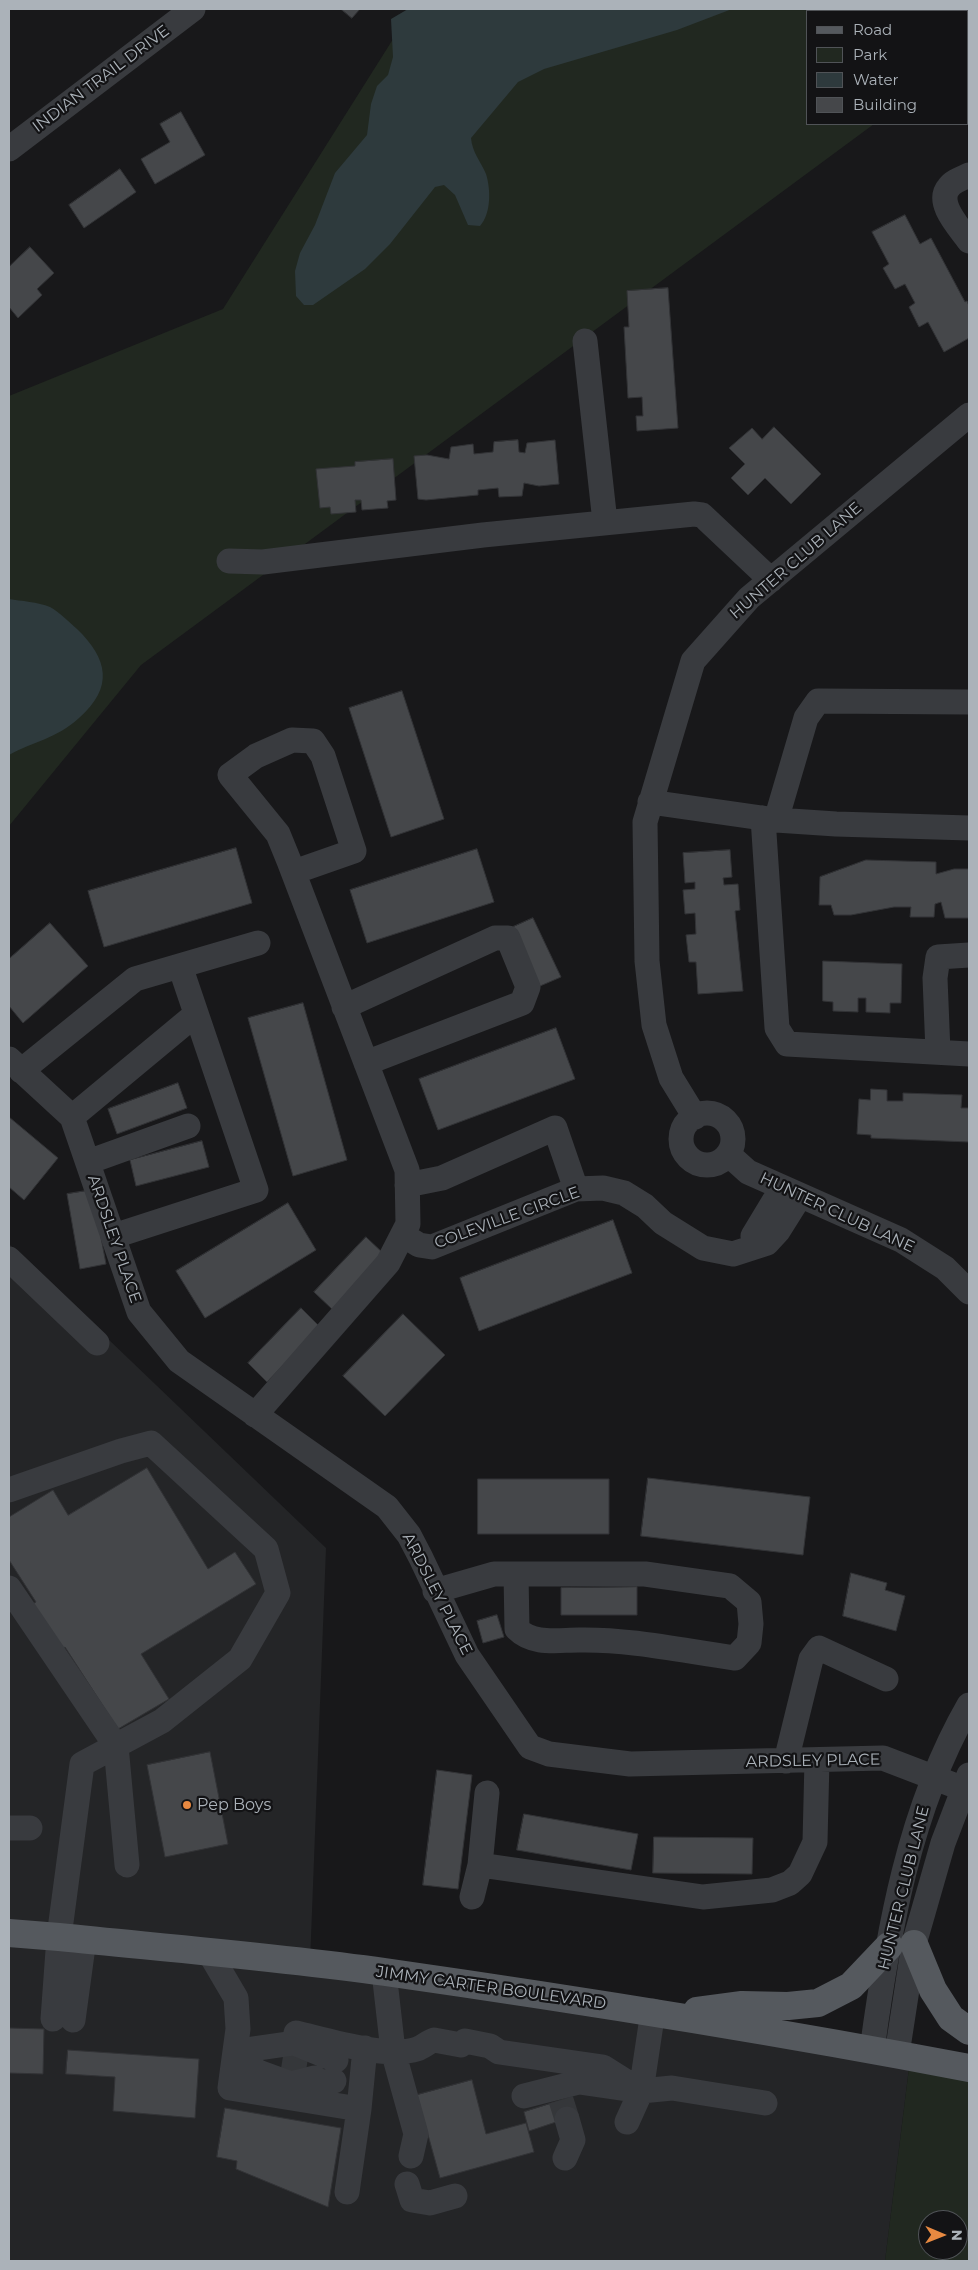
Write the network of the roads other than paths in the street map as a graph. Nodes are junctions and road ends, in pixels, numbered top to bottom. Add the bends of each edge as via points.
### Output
1 (193, 9) edge
2 (9, 149) edge
3 (969, 175) edge
4 (969, 241) edge
5 (585, 341) dead end
6 (969, 415) edge
7 (605, 522) junction
8 (229, 561) dead end
9 (771, 580) junction
10 (969, 702) edge
11 (650, 802) junction
12 (769, 819) junction
13 (969, 828) edge
14 (294, 872) junction
15 (258, 943) dead end
16 (969, 955) edge
17 (180, 966) junction
18 (344, 1007) junction
19 (196, 1014) junction
20 (938, 1052) junction
21 (969, 1054) edge
22 (366, 1063) junction
23 (15, 1065) edge
24 (72, 1117) junction
25 (695, 1117) junction
26 (188, 1126) dead end
27 (728, 1154) junction
28 (88, 1162) junction
29 (407, 1185) junction
30 (576, 1189) junction
31 (791, 1192) junction
32 (403, 1235) junction
33 (114, 1236) junction
34 (9, 1260) edge
35 (969, 1292) edge
36 (97, 1343) dead end
37 (255, 1415) junction
38 (9, 1490) edge
39 (516, 1574) junction
40 (9, 1588) edge
41 (435, 1591) junction
42 (886, 1679) dead end
43 (969, 1706) edge
44 (116, 1746) junction
45 (817, 1760) junction
46 (786, 1761) junction
47 (933, 1778) junction
48 (967, 1785) edge
49 (487, 1793) dead end
50 (127, 1864) dead end
51 (480, 1865) junction
52 (472, 1897) dead end
53 (9, 1933) edge
54 (71, 1938) junction
55 (902, 1945) junction
56 (209, 1952) junction
57 (384, 1972) junction
58 (663, 2013) junction
59 (63, 2019) dead end
60 (238, 2028) junction
61 (969, 2031) edge
62 (364, 2048) junction
63 (393, 2051) junction
64 (884, 2052) junction
65 (306, 2066) junction
66 (969, 2068) edge
67 (641, 2091) junction
68 (524, 2096) dead end
69 (766, 2102) dead end
70 (359, 2109) junction
71 (627, 2122) dead end
72 (411, 2156) dead end
73 (407, 2184) dead end
74 (347, 2192) dead end
75 (454, 2196) dead end

1 - 2 street, INDIAN TRAIL DRIVE
3 - 4 street via 949,186 945,194 947,210
5 - 7 street
6 - 9 street, HUNTER CLUB LANE
7 - 8 street via 263,562
7 - 9 street via 676,514 702,515
9 - 11 street, HUNTER CLUB LANE via 733,615 694,661
10 - 12 street via 818,701 806,718
11 - 12 street
11 - 25 street, HUNTER CLUB LANE via 645,822 647,961 654,1025 671,1078
12 - 13 street
12 - 20 street via 777,1028 787,1044
14 - 14 street via 278,834 230,775 256,756 292,740 313,741 323,756 354,851
14 - 18 street
15 - 17 street
16 - 20 street via 938,958 935,978
17 - 19 street
17 - 23 street via 135,979
18 - 22 street
18 - 22 street via 495,938 508,938 528,988 522,1003
19 - 24 street
19 - 33 street via 256,1190
20 - 21 street
22 - 29 street via 407,1170
23 - 24 street, ARDSLEY PLACE
24 - 28 street, ARDSLEY PLACE
25 - 27 street via 710,1112 728,1122 735,1142
25 - 27 street via 690,1118 680,1137 686,1157 705,1166 725,1160
26 - 28 street
27 - 31 street, HUNTER CLUB LANE via 748,1172
28 - 33 street, ARDSLEY PLACE
29 - 30 street via 442,1178 555,1128
29 - 32 street via 408,1224
30 - 31 street, COLEVILLE CIRCLE via 603,1188 624,1193 703,1248 733,1254 767,1243 778,1231
30 - 32 street, COLEVILLE CIRCLE via 432,1247 418,1245
31 - 35 street, HUNTER CLUB LANE via 901,1240 945,1268
32 - 37 street via 388,1263
33 - 37 street, ARDSLEY PLACE via 139,1312 179,1361
34 - 36 street
37 - 41 street, ARDSLEY PLACE via 387,1507 409,1535
38 - 44 street via 151,1443 266,1548 278,1593 240,1659 162,1721
39 - 39 street via 645,1574 730,1586 749,1602 749,1643 735,1658 603,1639 536,1640 525,1637 517,1629
39 - 41 street via 494,1574
40 - 44 street
41 - 46 street, ARDSLEY PLACE via 467,1655 530,1747 549,1754 630,1764
42 - 46 street via 819,1648 811,1659
43 - 47 street, HUNTER CLUB LANE
44 - 50 street
44 - 54 street via 82,1764
45 - 46 street, ARDSLEY PLACE
45 - 47 street, ARDSLEY PLACE via 883,1758
45 - 51 street via 815,1842 800,1874 790,1883 772,1890 704,1897
47 - 48 street, ARDSLEY PLACE
47 - 55 street, HUNTER CLUB LANE via 905,1871
48 - 55 street, HUNTER CLUB LANE
49 - 51 street
51 - 52 street
53 - 54 main road, JIMMY CARTER BOULEVARD
54 - 56 main road, JIMMY CARTER BOULEVARD
54 - 59 street
55 - 58 main road via 851,1986 818,2003 742,2005
55 - 61 main road via 951,2018
55 - 64 street, HUNTER CLUB LANE via 882,1978
56 - 57 main road, JIMMY CARTER BOULEVARD
56 - 60 street via 236,1998
57 - 58 main road, JIMMY CARTER BOULEVARD
57 - 63 street
58 - 64 main road, JIMMY CARTER BOULEVARD
58 - 67 street
60 - 65 street
60 - 65 street via 230,2088
62 - 63 street
62 - 65 street
62 - 70 street
63 - 67 street via 416,2049 434,2040 461,2046 463,2052 489,2057 499,2052 603,2067
63 - 72 street via 416,2134
64 - 66 main road, JIMMY CARTER BOULEVARD
65 - 65 street via 268,2061
65 - 70 street
67 - 68 street via 579,2082 565,2121
67 - 69 street via 672,2088
67 - 71 street
70 - 74 street
73 - 75 street via 412,2200 430,2204

